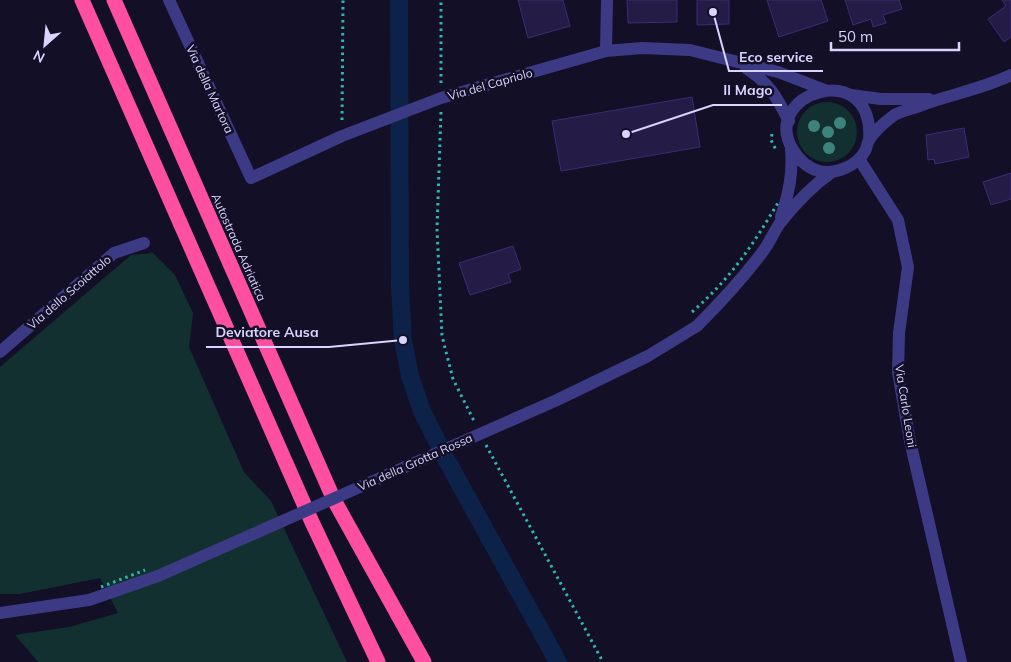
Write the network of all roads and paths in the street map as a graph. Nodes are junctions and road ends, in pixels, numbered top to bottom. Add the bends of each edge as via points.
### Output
1 (82, 0) edge
2 (114, 0) edge
3 (169, 0) edge
4 (343, 0) edge
5 (441, 0) edge
6 (607, 0) edge
7 (606, 51) junction
8 (740, 64) junction
9 (1011, 75) edge
10 (825, 90) junction
11 (851, 95) junction
12 (937, 99) junction
13 (436, 100) junction
14 (788, 121) junction
15 (342, 136) junction
16 (869, 140) junction
17 (790, 146) junction
18 (859, 159) junction
19 (832, 172) junction
20 (251, 178) joint
21 (779, 201) dead end
22 (779, 224) junction
23 (144, 243) dead end
24 (688, 315) dead end
25 (0, 352) edge
26 (482, 422) dead end
27 (484, 440) dead end
28 (156, 571) junction
29 (101, 587) dead end
30 (0, 613) edge
31 (378, 662) edge
32 (424, 662) edge
33 (603, 662) edge
34 (961, 662) edge

1 - 31 highway via 308,512
2 - 32 highway, Autostrada Adriatica via 334,500
3 - 20 street, Via della Martora
4 - 15 path
5 - 13 path
6 - 7 street
7 - 8 street, Via del Capriolo via 642,48 690,50
7 - 13 street, Via del Capriolo
8 - 10 street, Via del Capriolo via 778,72
8 - 14 street, Via del Capriolo via 763,79 774,92
9 - 12 street via 988,86
10 - 11 street
10 - 14 street via 802,100
11 - 12 street via 881,99
11 - 16 street via 867,115
12 - 16 street via 894,116
13 - 15 street, Via del Capriolo
13 - 26 path via 441,136 437,229 442,336 453,379 474,424
14 - 17 street
15 - 20 street, Via del Capriolo
16 - 18 street
17 - 19 street via 807,166
17 - 22 street, Via della Grotta Rossa via 789,192
18 - 19 street via 844,169
18 - 34 street, Via Carlo Leoni via 898,220 908,267 899,333 898,372 910,441
19 - 22 street, Via della Grotta Rossa via 815,184
21 - 24 path, bridge via 750,250 727,278
22 - 28 street, Via della Grotta Rossa, bridge via 743,276 698,326 648,356 557,400
23 - 25 street, Via dello Scoiattolo via 114,253
27 - 33 path
28 - 29 path, bridge
28 - 30 street, Via della Grotta Rossa via 89,600

